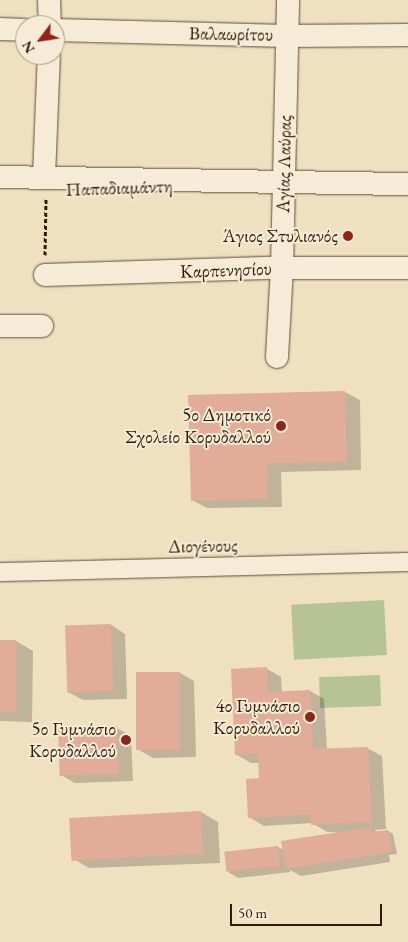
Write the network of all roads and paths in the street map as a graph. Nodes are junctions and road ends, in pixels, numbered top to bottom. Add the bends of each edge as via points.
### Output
1 (49, 0) edge
2 (288, 0) edge
3 (50, 15) edge
4 (0, 29) edge
5 (15, 30) edge
6 (65, 30) edge
7 (408, 35) edge
8 (287, 36) junction
9 (49, 65) edge
10 (0, 176) edge
11 (44, 177) junction
12 (284, 182) junction
13 (238, 183) junction
14 (408, 184) edge
15 (0, 191) edge
16 (282, 268) junction
17 (408, 268) edge
18 (45, 275) dead end
19 (0, 326) edge
20 (42, 326) dead end
21 (276, 357) dead end
22 (408, 562) edge
23 (0, 572) edge

1 - 3 street
2 - 8 street, Αγίας Λαύρας
4 - 5 street
6 - 8 street, Βαλαωρίτου
7 - 8 street, Βαλαωρίτου
8 - 12 street, Αγίας Λαύρας
9 - 11 street
10 - 11 street, Παπαδιαμάντη
11 - 13 street, Παπαδιαμάντη
12 - 13 street, Παπαδιαμάντη
12 - 14 street, Παπαδιαμάντη
12 - 16 street, Αγίας Λαύρας
13 - 15 street, Παπαδιαμάντη
16 - 17 street, Καρπενησίου
16 - 18 street, Καρπενησίου
16 - 21 street, Αγίας Λαύρας
19 - 20 street
22 - 23 street, Διογένους

